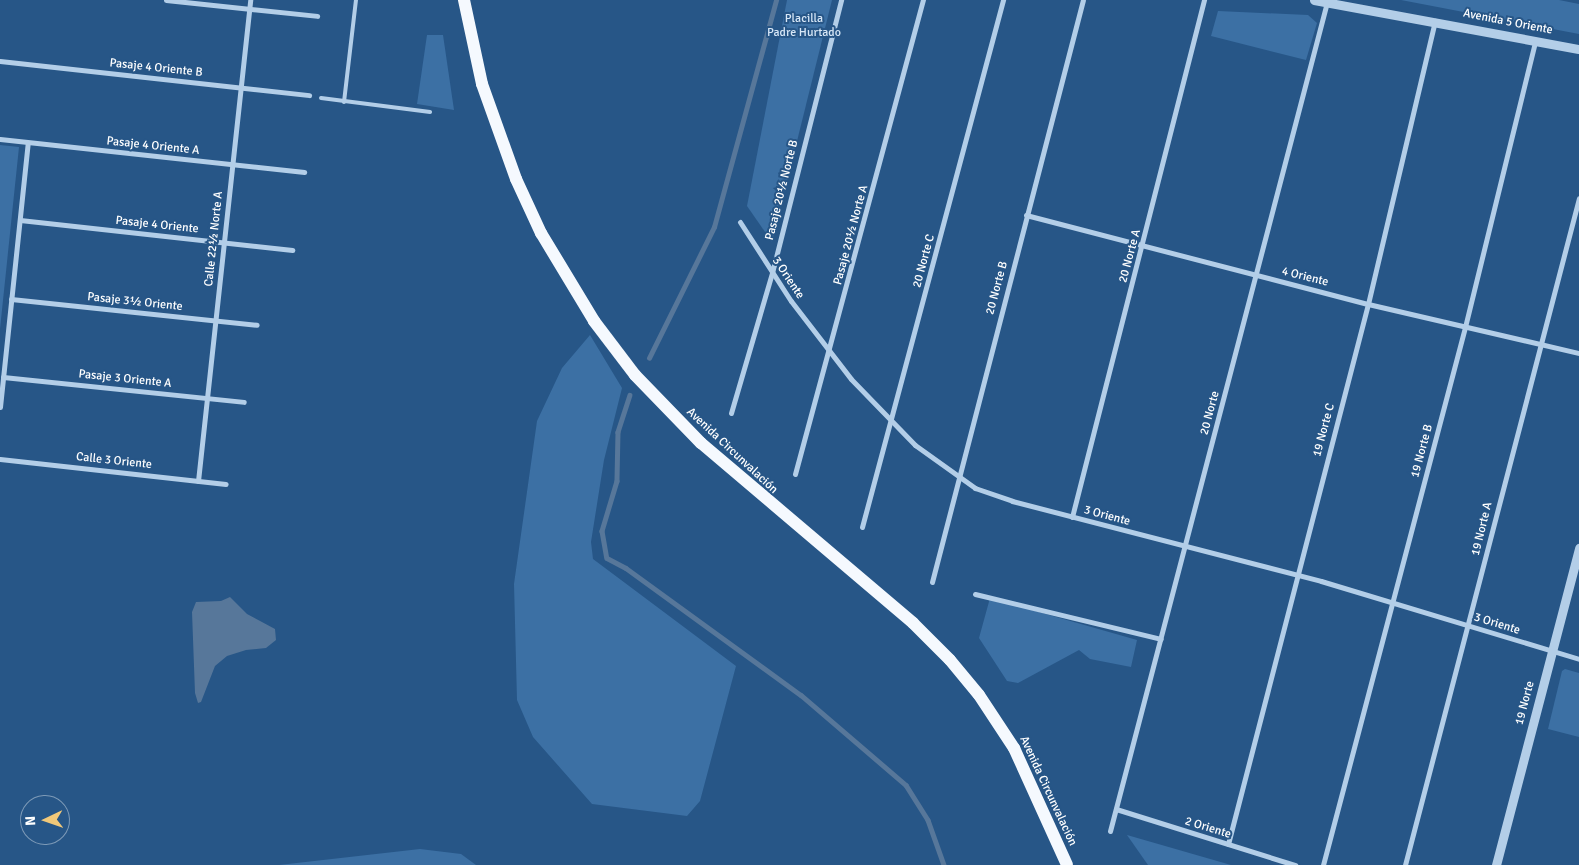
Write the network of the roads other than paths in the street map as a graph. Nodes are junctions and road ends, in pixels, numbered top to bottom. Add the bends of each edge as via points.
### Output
1 (166, 0) edge
2 (250, 0) edge
3 (356, 0) edge
4 (464, 0) edge
5 (841, 0) edge
6 (923, 0) edge
7 (1003, 0) edge
8 (1083, 0) edge
9 (1204, 0) edge
10 (1314, 0) edge
11 (1327, 1) edge
12 (249, 9) junction
13 (317, 16) dead end
14 (1435, 21) junction
15 (1535, 41) junction
16 (1579, 49) edge
17 (0, 61) edge
18 (241, 87) junction
19 (309, 95) dead end
20 (321, 98) dead end
21 (344, 102) junction
22 (430, 112) dead end
23 (0, 139) edge
24 (28, 142) junction
25 (232, 164) junction
26 (304, 172) dead end
27 (1579, 198) edge
28 (1026, 215) junction
29 (20, 220) junction
30 (740, 222) dead end
31 (224, 243) junction
32 (1143, 246) junction
33 (292, 250) dead end
34 (772, 273) junction
35 (1256, 275) junction
36 (11, 299) junction
37 (1368, 304) junction
38 (216, 321) junction
39 (257, 325) dead end
40 (1465, 328) junction
41 (1540, 344) junction
42 (830, 353) junction
43 (1579, 353) edge
44 (3, 377) junction
45 (207, 398) junction
46 (244, 402) dead end
47 (0, 407) edge
48 (731, 412) dead end
49 (892, 422) junction
50 (0, 459) edge
51 (795, 474) dead end
52 (958, 478) junction
53 (198, 481) junction
54 (226, 484) dead end
55 (1072, 517) junction
56 (862, 527) dead end
57 (1185, 547) junction
58 (1579, 548) edge
59 (1296, 575) junction
60 (932, 582) dead end
61 (975, 594) dead end
62 (1392, 602) junction
63 (1467, 625) junction
64 (1161, 639) junction
65 (1552, 650) junction
66 (1579, 659) edge
67 (1116, 809) junction
68 (1110, 831) dead end
69 (1228, 844) junction
70 (1067, 865) edge
71 (1295, 865) edge
72 (1323, 865) edge
73 (1405, 865) edge
74 (1496, 865) edge

1 - 12 street
2 - 12 street, Calle 22½ Norte A
3 - 21 lane
4 - 70 main road, Avenida Circunvalación via 482,84 516,179 545,241 594,321 646,388 701,443 775,510 898,610 950,660 979,695 1014,748
5 - 34 street, Pasaje 20½ Norte B
6 - 42 street, Pasaje 20½ Norte A
7 - 49 street, 20 Norte C
8 - 28 street, 20 Norte B
9 - 32 street, 20 Norte A
10 - 11 street, Avenida 5 Oriente
11 - 14 street, Avenida 5 Oriente
11 - 35 street, 20 Norte
12 - 13 street
12 - 18 street, Calle 22½ Norte A
14 - 15 street, Avenida 5 Oriente
14 - 37 street, 19 Norte C
15 - 16 street, Avenida 5 Oriente
15 - 40 street, 19 Norte B
17 - 18 street, Pasaje 4 Oriente B
18 - 19 street, Pasaje 4 Oriente B
18 - 25 street, Calle 22½ Norte A
20 - 21 lane
21 - 22 lane
23 - 24 street, Pasaje 4 Oriente A
24 - 25 street, Pasaje 4 Oriente A
24 - 29 street
25 - 26 street, Pasaje 4 Oriente A
25 - 31 street, Calle 22½ Norte A
27 - 41 street, 19 Norte A
28 - 32 street, 4 Oriente
28 - 52 street, 20 Norte B
29 - 31 street, Pasaje 4 Oriente
29 - 36 street
30 - 34 street, 3 Oriente
31 - 33 street, Pasaje 4 Oriente
31 - 38 street, Calle 22½ Norte A
32 - 35 street, 4 Oriente
32 - 55 street, 20 Norte A
34 - 42 street, 3 Oriente
34 - 48 street, Pasaje 20½ Norte B
35 - 37 street, 4 Oriente
35 - 57 street, 20 Norte
36 - 38 street, Pasaje 3½ Oriente
36 - 44 street
37 - 40 street, 4 Oriente
37 - 59 street, 19 Norte C
38 - 39 street, Pasaje 3½ Oriente
38 - 45 street, Calle 22½ Norte A
40 - 41 street, 4 Oriente
40 - 62 street, 19 Norte B
41 - 43 street, 4 Oriente
41 - 63 street, 19 Norte A
42 - 49 street, 3 Oriente
42 - 51 street, Pasaje 20½ Norte A
44 - 45 street, Pasaje 3 Oriente A
44 - 47 street
45 - 46 street, Pasaje 3 Oriente A
45 - 53 street, Calle 22½ Norte A
49 - 52 street, 3 Oriente
49 - 56 street, 20 Norte C
50 - 53 street, Calle 3 Oriente
52 - 55 street, 3 Oriente via 993,496
52 - 60 street, 20 Norte B
53 - 54 street, Calle 3 Oriente
55 - 57 street, 3 Oriente
57 - 59 street, 3 Oriente
57 - 64 street, 20 Norte
58 - 65 street, 19 Norte
59 - 62 street, 3 Oriente
59 - 69 street, 19 Norte C
61 - 64 street
62 - 63 street, 3 Oriente
62 - 72 street, 19 Norte B
63 - 65 street, 3 Oriente
63 - 73 street, 19 Norte A
64 - 67 street, 20 Norte
65 - 66 street, 3 Oriente
65 - 74 street, 19 Norte
67 - 68 street, 20 Norte
67 - 69 street, 2 Oriente
69 - 71 street, 2 Oriente

